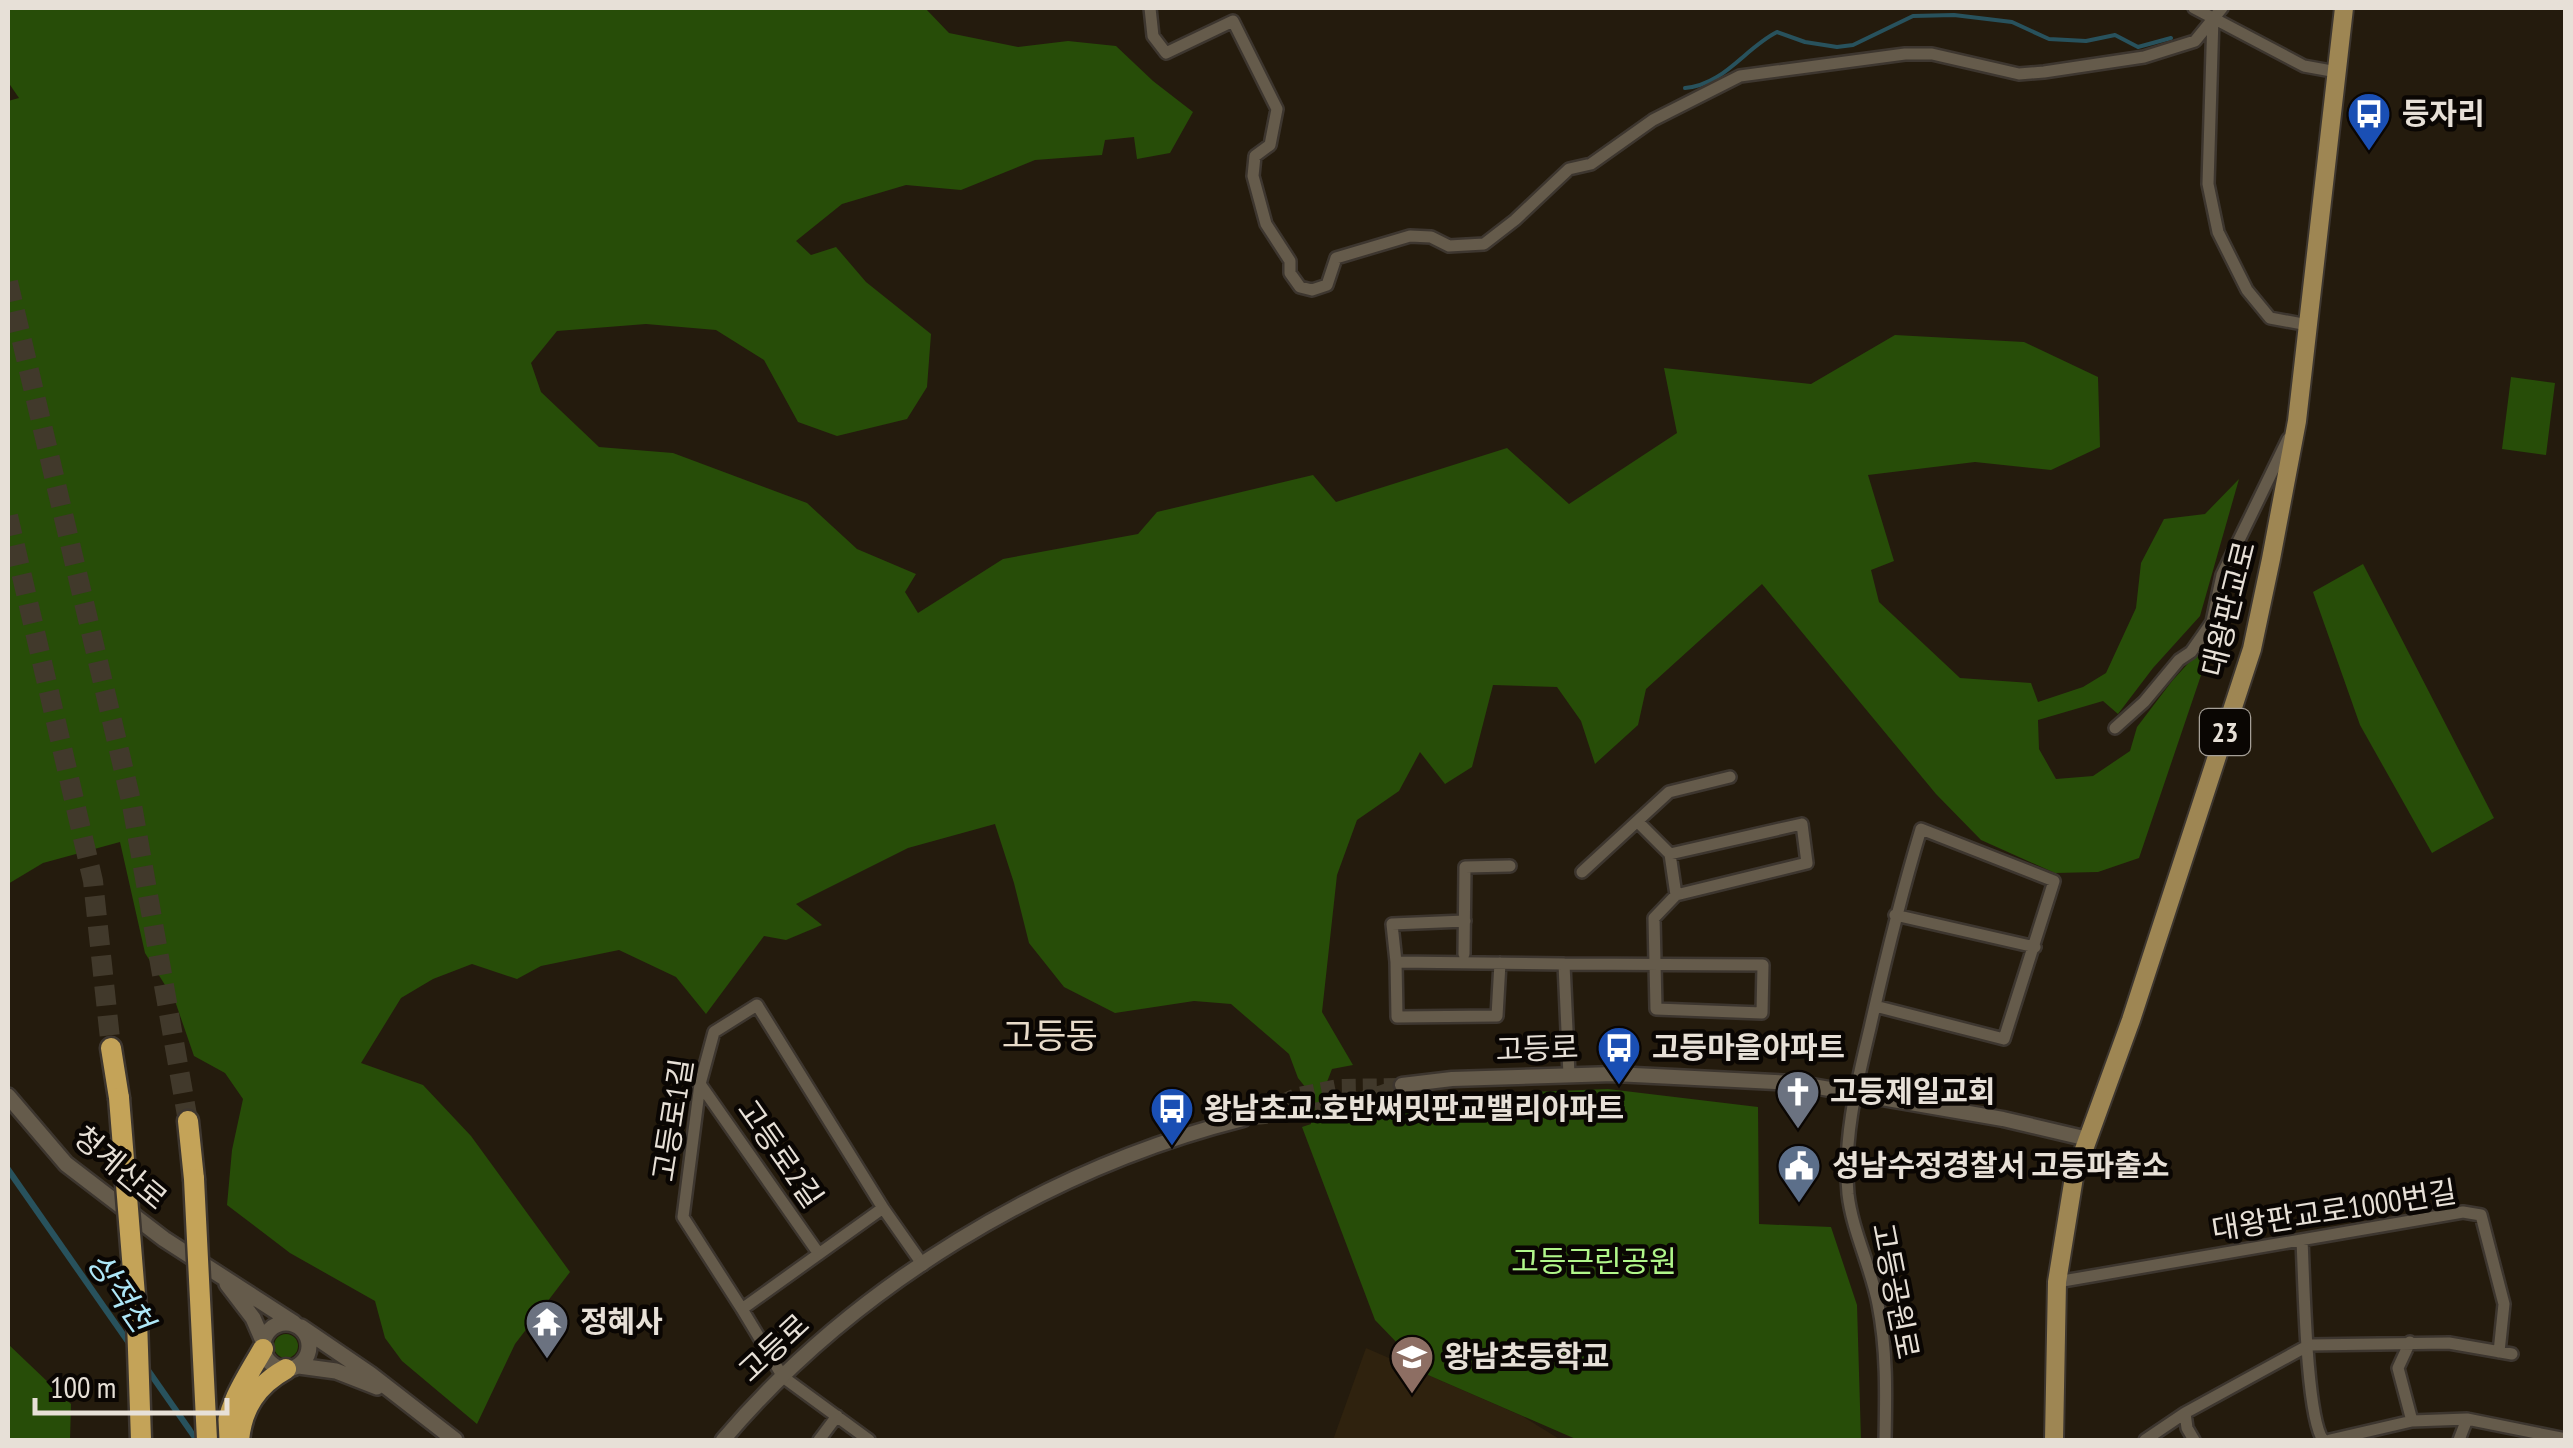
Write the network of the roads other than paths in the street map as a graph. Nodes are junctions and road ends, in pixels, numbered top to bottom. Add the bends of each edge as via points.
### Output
1 (1150, 8) edge
2 (2194, 8) edge
3 (2344, 8) edge
4 (2218, 12) edge
5 (2336, 72) junction
6 (2308, 325) junction
7 (2297, 422) junction
8 (2114, 728) dead end
9 (1730, 777) dead end
10 (1638, 822) junction
11 (1670, 854) junction
12 (1510, 866) dead end
13 (1582, 872) dead end
14 (1676, 895) junction
15 (1896, 915) junction
16 (1465, 921) junction
17 (2035, 947) junction
18 (1464, 954) dead end
19 (1396, 962) junction
20 (1500, 963) junction
21 (1564, 964) junction
22 (1655, 964) junction
23 (1874, 1006) junction
24 (112, 1048) tunnel mouth
25 (1569, 1075) junction
26 (700, 1084) junction
27 (1402, 1084) tunnel mouth
28 (1855, 1094) junction
29 (8, 1096) edge
30 (1244, 1119) tunnel mouth
31 (188, 1120) tunnel mouth
32 (2088, 1139) junction
33 (882, 1208) junction
34 (2302, 1240) junction
35 (819, 1254) junction
36 (923, 1265) junction
37 (210, 1268) junction
38 (2057, 1282) junction
39 (742, 1309) junction
40 (297, 1325) junction
41 (2410, 1342) junction
42 (263, 1345) junction
43 (2309, 1345) junction
44 (292, 1367) junction
45 (783, 1376) junction
46 (399, 1398) junction
47 (2186, 1413) junction
48 (836, 1416) junction
49 (2467, 1419) junction
50 (2412, 1422) junction
51 (2566, 1439) edge
52 (141, 1440) edge
53 (207, 1440) edge
54 (225, 1440) edge
55 (239, 1440) edge
56 (455, 1440) edge
57 (723, 1440) edge
58 (818, 1440) edge
59 (870, 1440) edge
60 (1885, 1440) edge
61 (2054, 1440) edge
62 (2146, 1440) edge
63 (2194, 1440) edge
64 (2327, 1440) edge
65 (2459, 1440) edge

1 - 4 street via 1152,36 1166,54 1233,20 1276,110 1270,144 1255,156 1253,176 1266,224 1290,261 1290,274 1300,288 1312,290 1327,286 1336,258 1381,243 1410,236 1449,246 1484,244 1569,169 1591,164 1653,120 1740,76 1904,54 2019,74 2044,72 2195,41
2 - 4 street
3 - 5 main road, 대왕판교로 / 23
4 - 5 street via 2304,66
4 - 6 street via 2208,184 2218,232 2247,290 2270,318
5 - 6 main road, 대왕판교로 / 23
6 - 7 main road, 대왕판교로 / 23
7 - 8 street via 2222,575 2212,622
7 - 32 main road, 대왕판교로 / 23 via 2252,650
9 - 10 street via 1670,792
10 - 11 street
10 - 13 street
11 - 14 street
11 - 14 street via 1802,824 1807,863
12 - 16 street via 1466,867
14 - 22 street via 1654,918
15 - 17 street
15 - 17 street, 고등공원로 via 1921,829 2054,881
15 - 23 street, 고등공원로
16 - 18 street
16 - 19 street via 1392,924
17 - 23 street via 2004,1040
19 - 20 street
19 - 20 street via 1397,1018 1497,1016
20 - 21 street
21 - 22 street
21 - 25 street
22 - 22 street via 1763,965 1762,1013 1656,1009
23 - 28 street, 고등공원로
24 - 52 highway, bridge
25 - 27 street, 고등로
25 - 28 street, 고등로 via 1795,1083
26 - 33 street, 고등로1길 via 714,1032 758,1005
26 - 35 street, 고등로2길
26 - 39 street, 고등로1길 via 683,1217
28 - 32 street, 고등로
28 - 60 street, 고등공원로 via 1846,1151 1848,1198 1878,1304 1887,1374
29 - 37 main road, 청계산로 via 66,1164
30 - 36 street, 고등로 via 1105,1165 1020,1204
31 - 53 highway, bridge
32 - 38 main road, 대왕판교로 / 23 via 2074,1178
33 - 35 street
33 - 36 street, 고등로1길
34 - 38 street, 대왕판교로1000번길
34 - 41 street, 대왕판교로1000번길 via 2463,1212 2481,1216 2504,1304 2505,1353
34 - 43 street
35 - 39 street
36 - 45 street, 고등로 via 848,1317
37 - 40 main road, 청계산로
37 - 42 main road, 청계산로 via 244,1305
38 - 61 main road, 대왕판교로 / 23
39 - 45 street, 고등로1길
40 - 42 main road via 271,1328
40 - 44 main road via 310,1347
40 - 46 main road, 청계산로
41 - 43 street
41 - 50 street via 2398,1368
42 - 44 main road via 271,1363
42 - 54 highway via 237,1392
43 - 47 street
43 - 64 street via 2317,1432
44 - 46 main road, 청계산로 via 336,1371
44 - 55 highway via 247,1405
45 - 48 street
45 - 57 street, 고등로
46 - 56 main road, 청계산로
47 - 62 street
47 - 63 street
48 - 58 street
48 - 59 street
49 - 50 street
49 - 51 street
49 - 65 street
50 - 64 street

